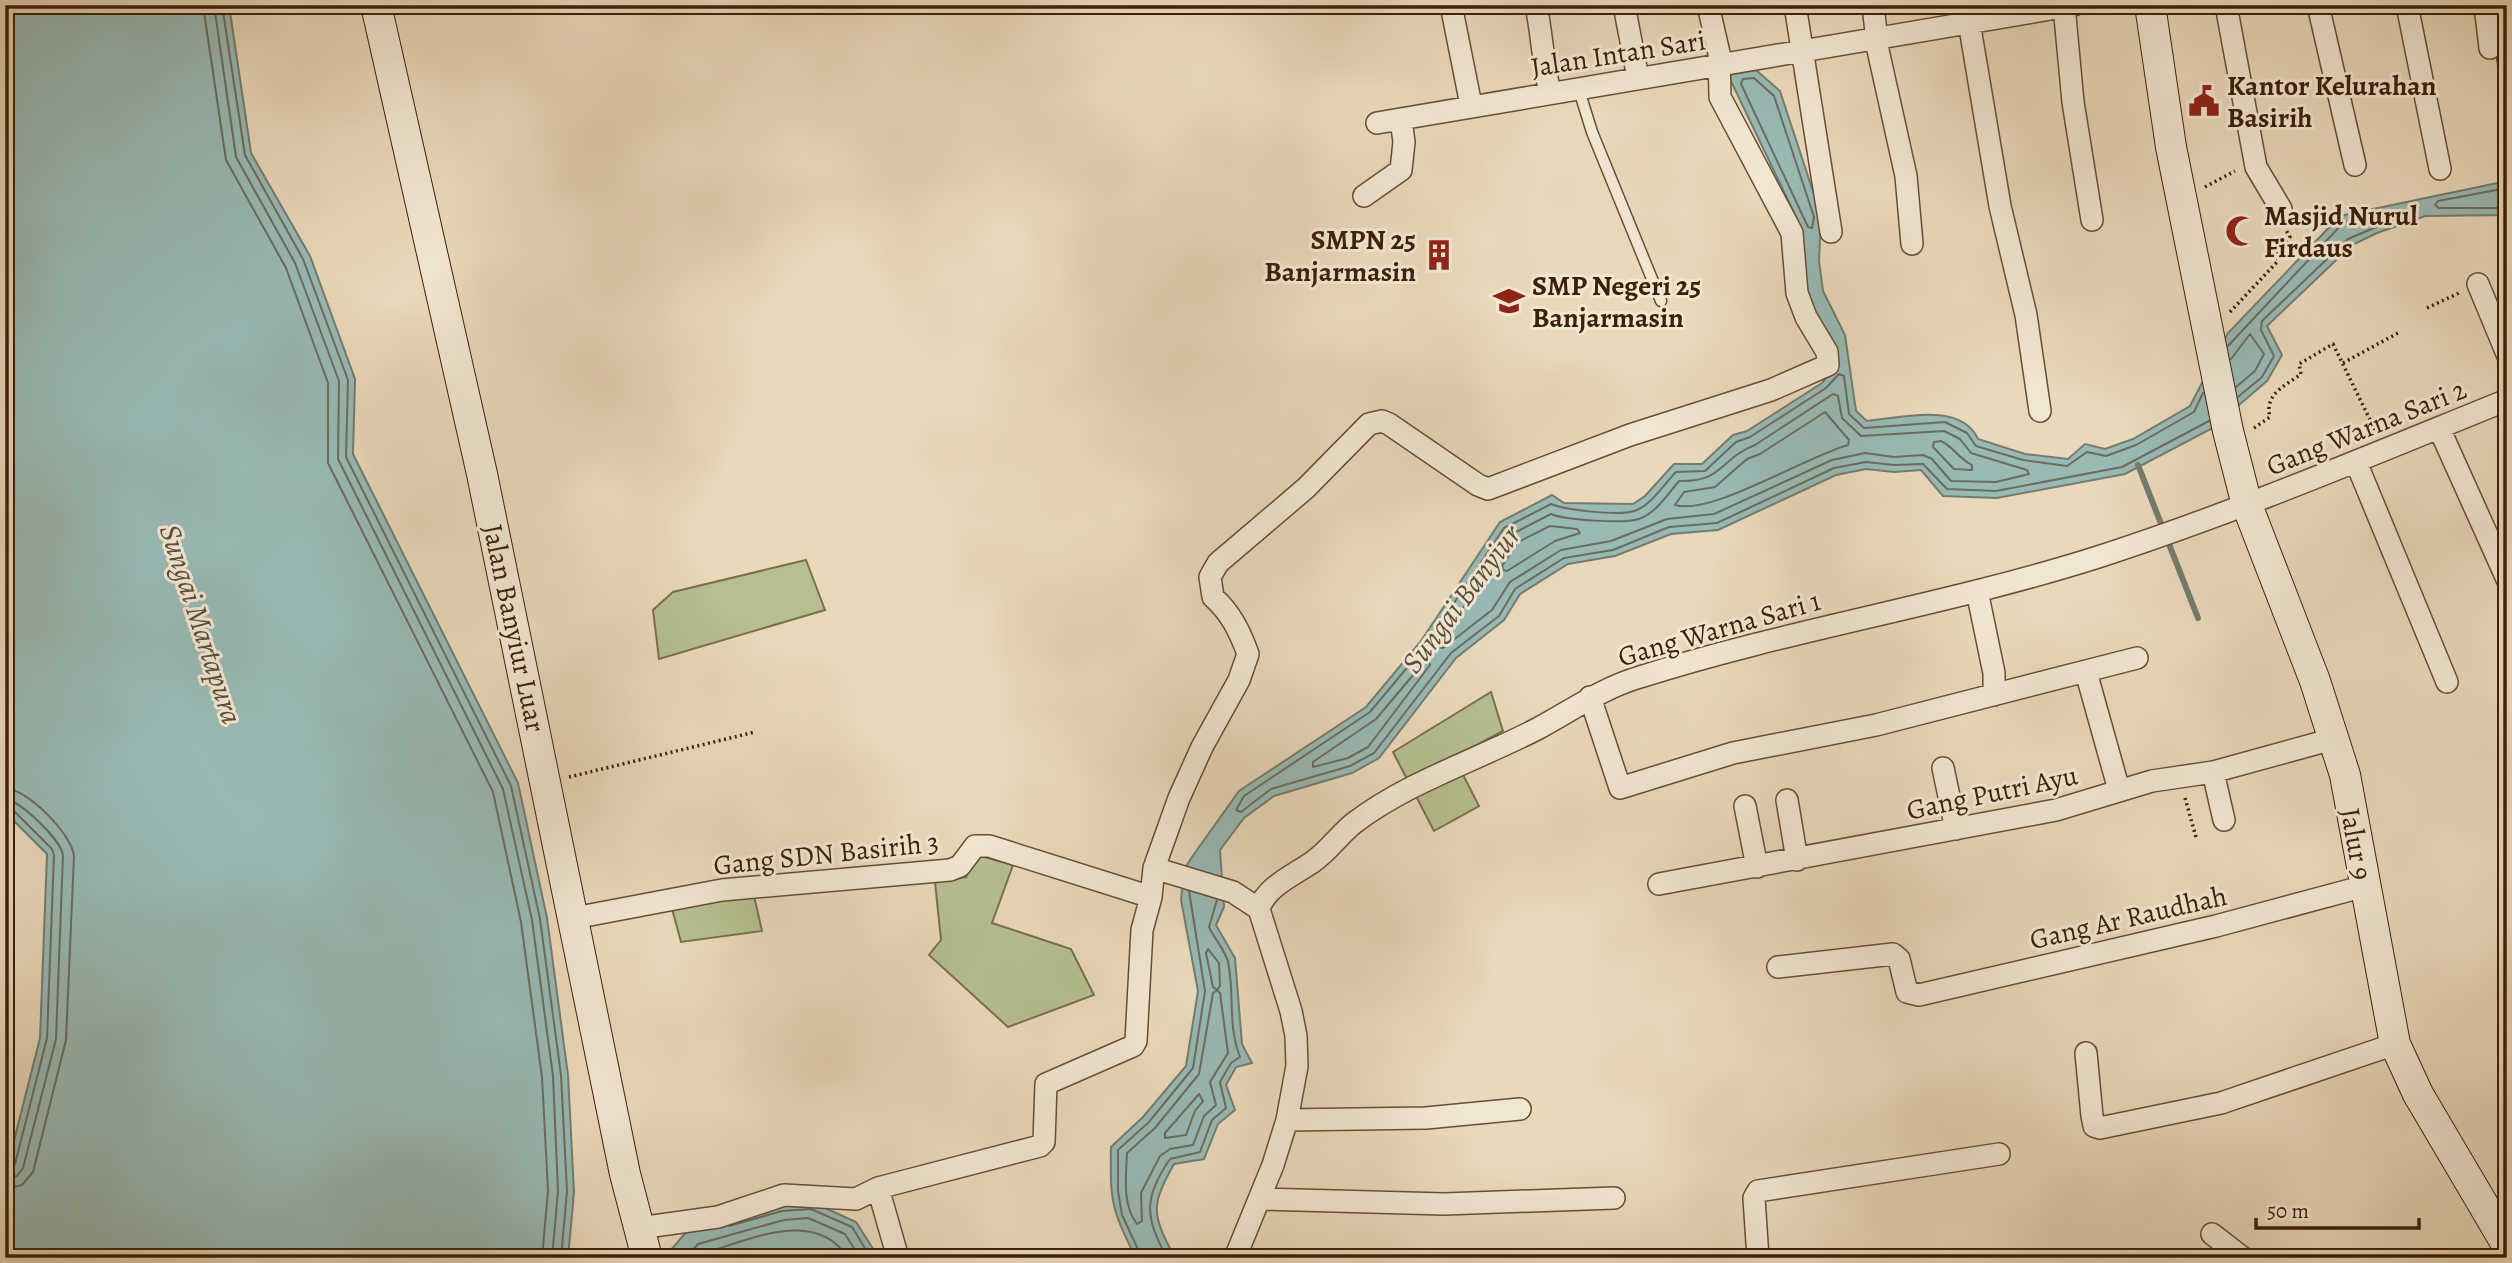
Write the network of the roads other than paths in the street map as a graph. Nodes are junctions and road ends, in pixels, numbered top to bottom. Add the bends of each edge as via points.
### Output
1 (376, 5) edge
2 (1451, 5) edge
3 (1536, 5) edge
4 (1625, 5) edge
5 (1708, 5) edge
6 (1796, 5) edge
7 (1873, 5) edge
8 (2150, 5) edge
9 (2226, 5) edge
10 (2319, 5) edge
11 (2407, 5) edge
12 (2485, 5) edge
13 (2061, 6) edge
14 (1971, 16) edge
15 (1878, 37) junction
16 (2490, 48) joint
17 (1801, 51) junction
18 (1718, 65) junction
19 (1638, 78) junction
20 (1578, 87) junction
21 (2507, 90) edge
22 (1550, 93) junction
23 (1471, 106) junction
24 (1401, 119) junction
25 (1377, 124) dead end
26 (2355, 165) dead end
27 (2440, 169) dead end
28 (1364, 196) dead end
29 (2281, 209) road end
30 (2092, 220) dead end
31 (1831, 232) dead end
32 (1912, 244) dead end
33 (2478, 284) dead end
34 (1661, 301) dead end
35 (2507, 354) edge
36 (2507, 400) edge
37 (2040, 411) dead end
38 (2439, 428) junction
39 (2356, 463) junction
40 (2247, 505) junction
41 (2507, 579) edge
42 (1977, 591) junction
43 (2137, 657) dead end
44 (2086, 672) junction
45 (2446, 682) dead end
46 (1994, 695) junction
47 (1590, 697) junction
48 (2333, 740) junction
49 (1943, 768) dead end
50 (2213, 772) junction
51 (2119, 790) junction
52 (1787, 800) dead end
53 (1745, 806) dead end
54 (2224, 820) dead end
55 (1956, 829) junction
56 (1797, 860) junction
57 (1757, 867) junction
58 (1156, 869) junction
59 (1659, 884) dead end
60 (2365, 886) junction
61 (1151, 897) junction
62 (1259, 909) junction
63 (574, 918) junction
64 (1778, 967) dead end
65 (2395, 1044) junction
66 (2086, 1053) dead end
67 (1520, 1109) dead end
68 (1287, 1120) junction
69 (1998, 1154) dead end
70 (878, 1188) junction
71 (1614, 1198) dead end
72 (1260, 1199) junction
73 (2212, 1234) dead end
74 (2507, 1245) edge
75 (644, 1246) edge
76 (898, 1258) edge
77 (1235, 1258) edge
78 (1758, 1258) edge
79 (2243, 1258) edge

1 - 63 street, Jalan Banyiur Luar via 482,474
2 - 23 street
3 - 22 street
4 - 19 street
5 - 18 street via 1720,53
6 - 17 street
7 - 15 street
8 - 40 street, Jalur 9 via 2181,200
9 - 29 street via 2256,167
10 - 26 street
11 - 27 street
12 - 16 street
13 - 14 street, Jalan Intan Sari
13 - 30 street
14 - 15 street, Jalan Intan Sari
14 - 37 street via 2000,205 2026,315
15 - 17 street, Jalan Intan Sari
15 - 32 street via 1906,176
16 - 21 lane via 2501,48
17 - 18 street, Jalan Intan Sari
17 - 31 street
18 - 19 street, Jalan Intan Sari
18 - 58 street via 1720,97 1792,233 1797,293 1828,365 1771,390 1630,435 1488,489 1389,424 1370,424 1213,570 1213,597 1239,630 1248,654 1179,798
19 - 20 street, Jalan Intan Sari
20 - 22 street, Jalan Intan Sari
20 - 34 lane
22 - 23 street, Jalan Intan Sari
23 - 24 street, Jalan Intan Sari
24 - 25 street, Jalan Intan Sari
24 - 28 street via 1401,170
33 - 35 street
36 - 38 street, Gang Warna Sari 2
38 - 39 street, Gang Warna Sari 2
38 - 41 street
39 - 40 street, Gang Warna Sari 2
39 - 45 street
40 - 42 street, Gang Warna Sari 1 via 2096,557
40 - 48 street, Jalur 9
42 - 46 street via 1994,673
42 - 47 street, Gang Warna Sari 1 via 1790,634 1637,677
43 - 44 street
44 - 46 street
44 - 51 street
46 - 47 street via 1876,725 1733,753 1620,788
47 - 62 street, Gang Warna Sari 1 via 1355,823 1316,859 1276,886
48 - 50 street, Gang Putri Ayu
48 - 60 street, Jalur 9 via 2345,775
49 - 55 street
50 - 51 street, Gang Putri Ayu
50 - 54 street
51 - 55 street, Gang Putri Ayu via 2056,810
52 - 56 street
53 - 57 street
55 - 56 street, Gang Putri Ayu
56 - 57 street, Gang Putri Ayu
57 - 59 street, Gang Putri Ayu
58 - 61 street
58 - 62 street via 1233,892
60 - 64 street, Gang Ar Raudhah via 1928,993 1910,994 1894,954
60 - 65 street, Jalur 9
61 - 63 street, Gang SDN Basirih 3 via 989,846 975,846 960,866 950,870 722,890
61 - 70 street via 1142,930 1136,1041 1127,1049 1050,1080 1045,1088 1043,1144
62 - 68 street via 1296,1036 1297,1066
63 - 75 street, Jalan Banyiur Luar via 625,1174
65 - 66 street via 2221,1103 2100,1128 2094,1126
65 - 74 street, Jalur 9 via 2418,1094
67 - 68 street via 1426,1118
68 - 72 street
69 - 78 street via 1758,1191 1754,1198
70 - 75 street via 856,1199 784,1195
70 - 76 street
71 - 72 street via 1444,1204
72 - 77 street
73 - 79 street

